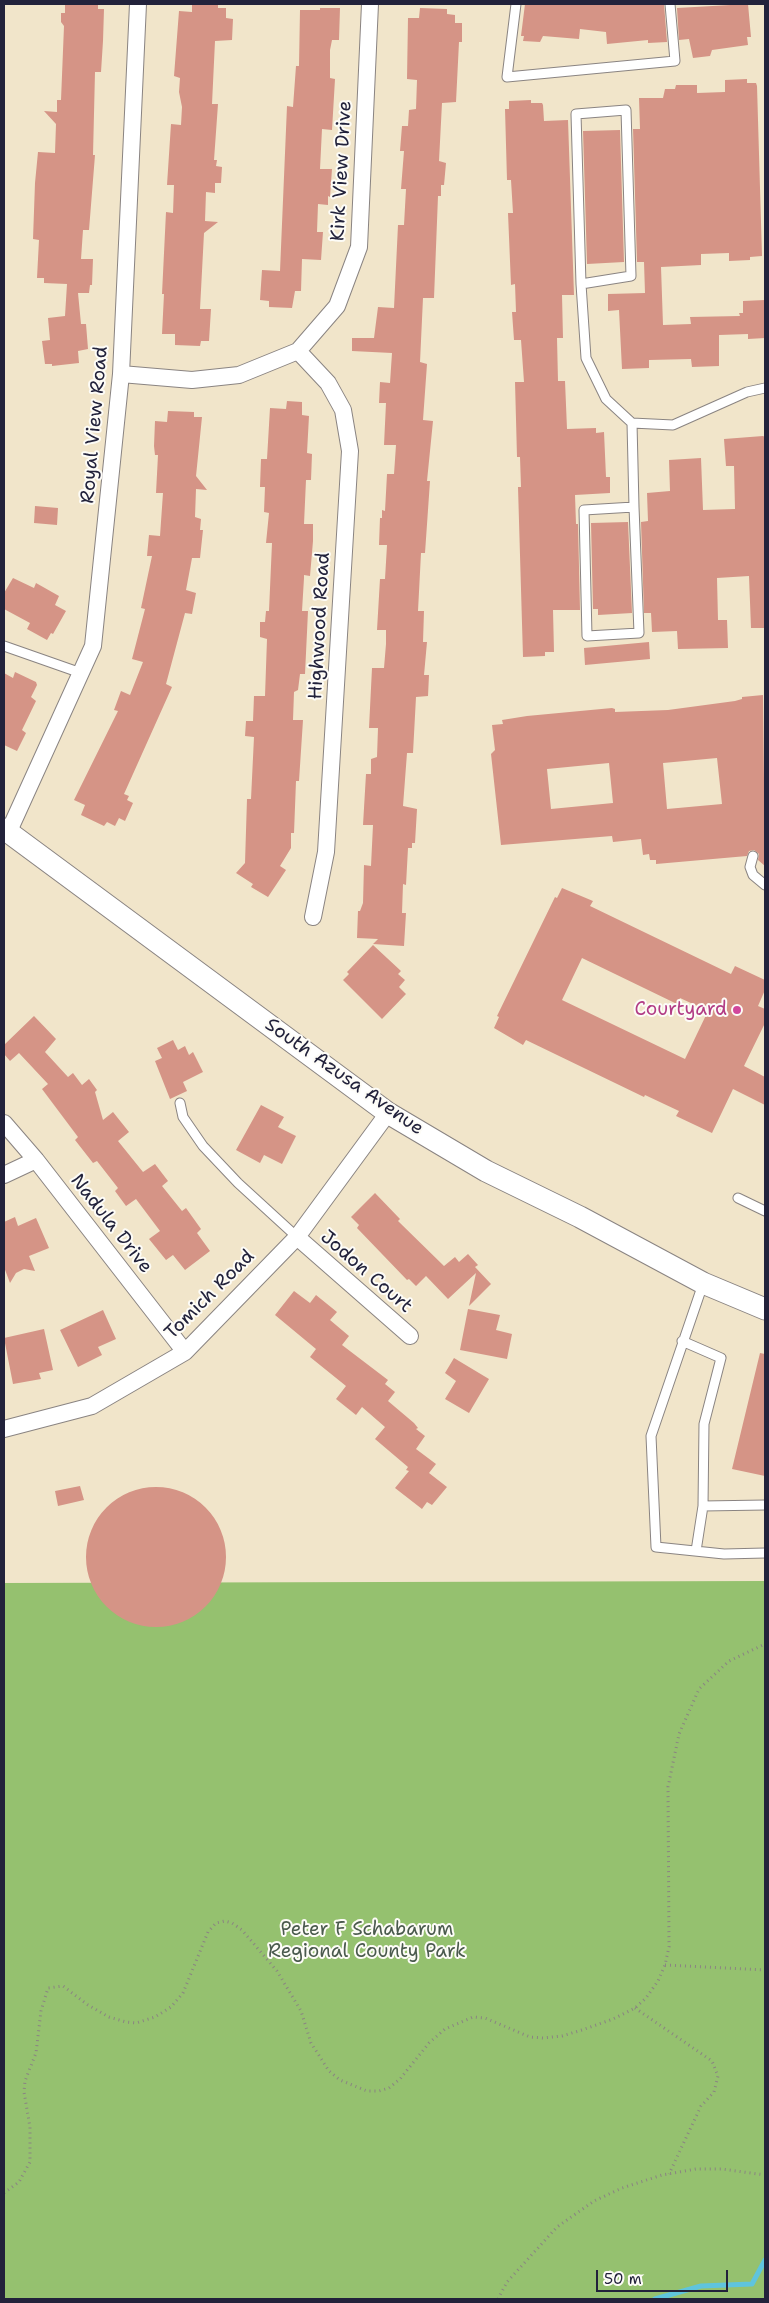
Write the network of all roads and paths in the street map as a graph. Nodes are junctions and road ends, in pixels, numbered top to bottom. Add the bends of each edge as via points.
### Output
1 (138, 4) edge
2 (370, 4) edge
3 (516, 4) edge
4 (670, 4) edge
5 (581, 284) junction
6 (298, 351) junction
7 (121, 374) junction
8 (765, 388) edge
9 (632, 423) junction
10 (634, 507) junction
11 (4, 646) edge
12 (81, 673) junction
13 (6, 830) edge
14 (753, 856) dead end
15 (765, 885) edge
16 (312, 918) dead end
17 (180, 1103) dead end
18 (388, 1113) junction
19 (4, 1123) edge
20 (36, 1160) junction
21 (4, 1175) edge
22 (738, 1198) dead end
23 (765, 1211) edge
24 (297, 1237) junction
25 (703, 1283) junction
26 (765, 1309) edge
27 (410, 1336) dead end
28 (682, 1341) junction
29 (185, 1352) junction
30 (4, 1429) edge
31 (765, 1505) edge
32 (703, 1506) junction
33 (696, 1551) junction
34 (765, 1552) edge
35 (765, 1644) edge
36 (665, 1965) junction
37 (765, 1970) edge
38 (635, 2008) junction
39 (669, 2174) junction
40 (765, 2175) edge
41 (4, 2193) edge
42 (498, 2299) edge

1 - 7 street, Royal View Road
2 - 6 street, Kirk View Drive via 359,247 337,306
3 - 4 lane via 507,77 674,61
5 - 5 lane via 631,276 626,110 576,114
5 - 9 lane via 586,358 606,399
6 - 7 street, Kirk View Drive via 239,375 192,380
6 - 16 street, Highwood Road via 328,383 343,410 350,450 326,852
7 - 12 street, Royal View Road via 93,646
8 - 9 lane via 673,424
9 - 10 lane
10 - 10 lane via 639,633 587,636 584,510
11 - 12 lane
12 - 13 street, Royal View Road
13 - 18 street, South Azusa Avenue
14 - 15 lane via 752,874
17 - 24 lane via 183,1117 203,1146
18 - 24 street, Tomich Road
18 - 25 street, South Azusa Avenue via 486,1171
19 - 20 street, Nadula Drive
20 - 21 street
20 - 29 street, Nadula Drive
22 - 23 lane
24 - 27 street, Jodon Court
24 - 29 street, Tomich Road
25 - 26 street, South Azusa Avenue
25 - 28 lane
28 - 32 lane via 721,1358 704,1424
28 - 33 lane via 651,1436 656,1547
29 - 30 street, Tomich Road via 92,1406
31 - 32 lane
32 - 33 lane
33 - 34 lane via 724,1554
35 - 36 path via 729,1661 708,1679 698,1690 679,1734 668,1787 669,1947
36 - 37 path
36 - 38 path via 646,1998
38 - 39 path via 712,2061 718,2076 714,2092 701,2106
38 - 41 path via 582,2030 543,2038 530,2038 485,2018 472,2017 446,2029 429,2043 389,2088 367,2090 340,2080 329,2071 311,2043 301,2011 277,1971 242,1930 232,1923 216,1923 208,1932 183,1992 171,2007 155,2017 136,2023 126,2022 88,2005 63,1986 48,1988 41,2011 36,2053 25,2081 30,2162 19,2182
39 - 40 path via 722,2169
39 - 42 path via 622,2188 557,2227 507,2282

